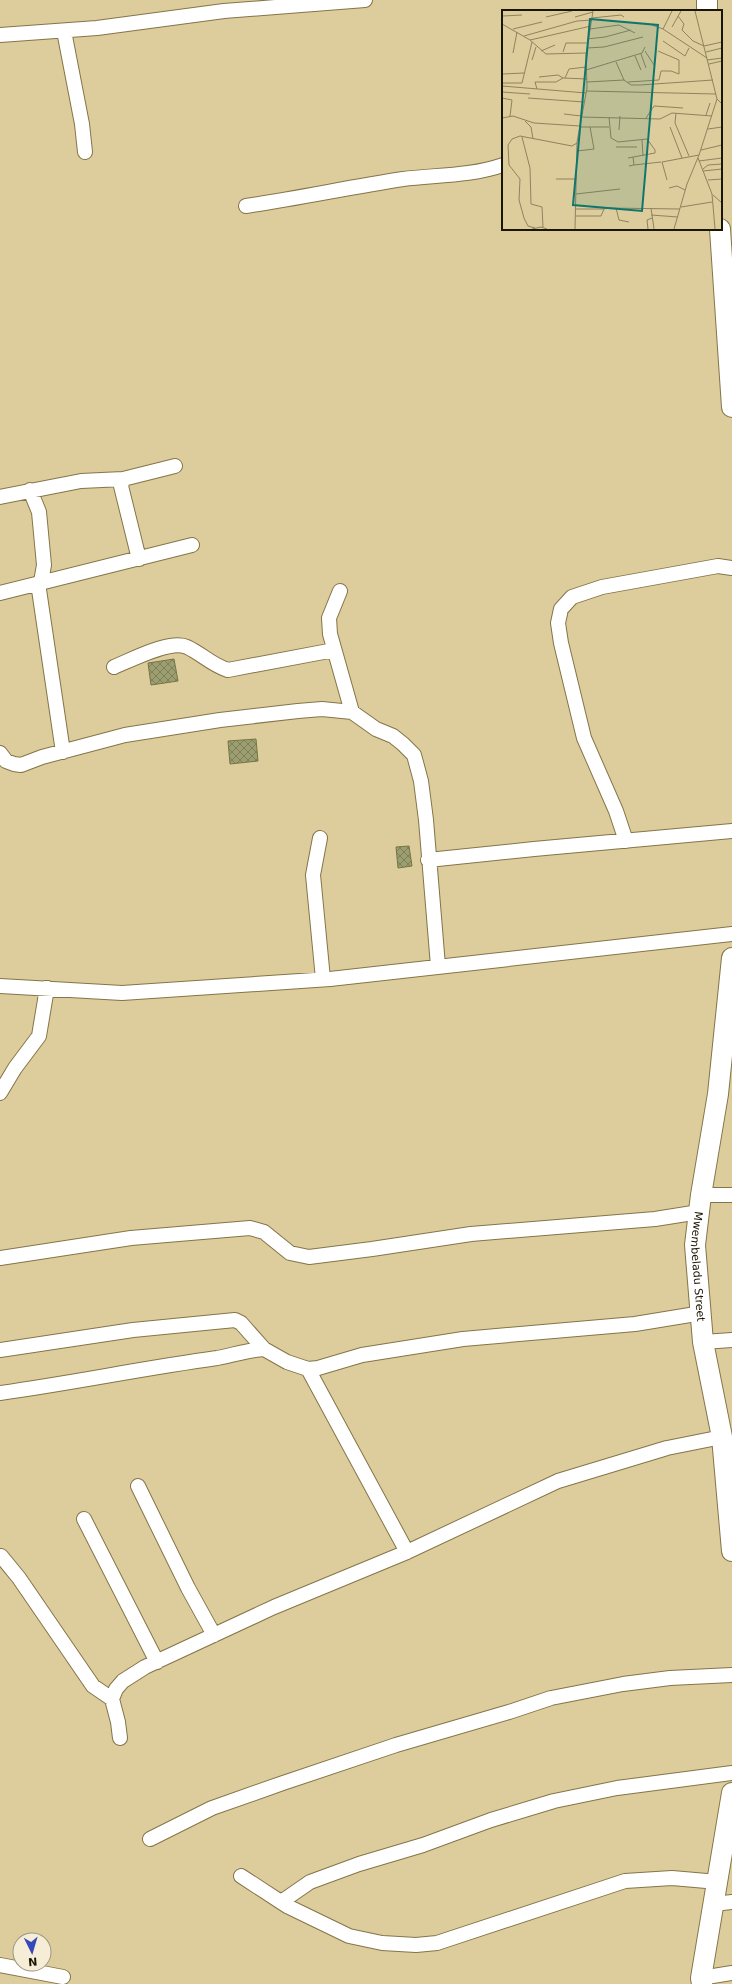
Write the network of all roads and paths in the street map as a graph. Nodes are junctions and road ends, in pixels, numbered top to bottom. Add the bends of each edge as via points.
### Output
1 (365, 0) edge
2 (706, 0) edge
3 (274, 3) edge
4 (707, 10) edge
5 (64, 31) junction
6 (0, 35) edge
7 (85, 152) dead end
8 (502, 165) edge
9 (246, 206) dead end
10 (720, 230) edge
11 (728, 277) edge
12 (732, 407) edge
13 (175, 466) dead end
14 (122, 479) junction
15 (30, 490) junction
16 (0, 497) edge
17 (192, 545) dead end
18 (140, 559) junction
19 (732, 568) edge
20 (40, 583) junction
21 (340, 591) dead end
22 (0, 593) edge
23 (334, 650) junction
24 (114, 667) dead end
25 (352, 712) junction
26 (63, 752) junction
27 (0, 753) edge
28 (732, 831) edge
29 (320, 838) dead end
30 (626, 841) junction
31 (428, 860) junction
32 (732, 934) edge
33 (732, 958) edge
34 (438, 966) junction
35 (323, 979) junction
36 (0, 986) edge
37 (47, 988) junction
38 (0, 1093) edge
39 (725, 1094) edge
40 (732, 1195) edge
41 (700, 1203) junction
42 (0, 1258) edge
43 (702, 1313) junction
44 (732, 1340) edge
45 (703, 1342) junction
46 (264, 1349) junction
47 (0, 1350) edge
48 (308, 1369) junction
49 (0, 1393) edge
50 (722, 1437) junction
51 (728, 1470) edge
52 (138, 1486) dead end
53 (84, 1519) dead end
54 (732, 1551) edge
55 (407, 1552) junction
56 (1, 1556) dead end
57 (214, 1635) junction
58 (157, 1662) junction
59 (732, 1675) edge
60 (112, 1699) junction
61 (120, 1738) dead end
62 (732, 1773) edge
63 (732, 1793) edge
64 (150, 1839) dead end
65 (241, 1876) dead end
66 (718, 1882) junction
67 (281, 1902) junction
68 (723, 1903) edge
69 (0, 1965) edge
70 (732, 1973) edge
71 (63, 1977) dead end
72 (701, 1981) edge

1 - 3 street
2 - 4 street
3 - 5 street
5 - 6 street
5 - 7 street via 81,117
8 - 9 street via 468,174 427,176 370,184
10 - 11 street
11 - 12 street
13 - 14 street
14 - 15 street via 81,481
14 - 18 street via 121,486
15 - 16 street
15 - 20 street via 39,512 44,565
17 - 18 street
18 - 20 street
19 - 30 street via 718,566 602,587 572,597 561,609 558,622 561,642 584,738 616,811
20 - 22 street
20 - 26 street
21 - 23 street via 330,618
23 - 24 street via 228,670 186,646 178,645 142,655
23 - 25 street
25 - 26 street via 322,709 220,720 125,735
25 - 31 street via 376,729 393,736 414,755 421,781
26 - 27 street via 21,765 6,761
28 - 30 street
29 - 35 street via 313,875
30 - 31 street
31 - 34 street
32 - 34 street
33 - 39 street, Mwembeladu Street
34 - 35 street
35 - 37 street via 122,993
36 - 37 street
37 - 38 street via 39,1036
39 - 41 street, Mwembeladu Street
40 - 41 street
41 - 42 street via 655,1219 471,1234 309,1257 290,1253 264,1232 250,1228 131,1238
41 - 43 street, Mwembeladu Street via 695,1245
43 - 45 street, Mwembeladu Street
43 - 48 street via 635,1324 462,1339 362,1355
44 - 45 street
45 - 50 street, Mwembeladu Street
46 - 47 street via 241,1323 228,1320 133,1330
46 - 48 street via 287,1362
46 - 49 street
48 - 55 street
50 - 51 street, Mwembeladu Street
50 - 55 street via 667,1448 558,1481
51 - 54 street, Mwembeladu Street
52 - 57 street
53 - 58 street
55 - 57 street via 274,1607
56 - 60 street via 93,1686
57 - 58 street
58 - 60 street via 123,1682 116,1689
59 - 64 street via 670,1678 551,1698 283,1782 212,1808
60 - 61 street
62 - 67 street via 617,1788 554,1801 345,1869 310,1882
63 - 66 street
65 - 67 street
66 - 67 street via 672,1878 625,1881 437,1943 416,1945 382,1943 349,1936
66 - 68 street
68 - 72 street
69 - 71 street
70 - 72 street

